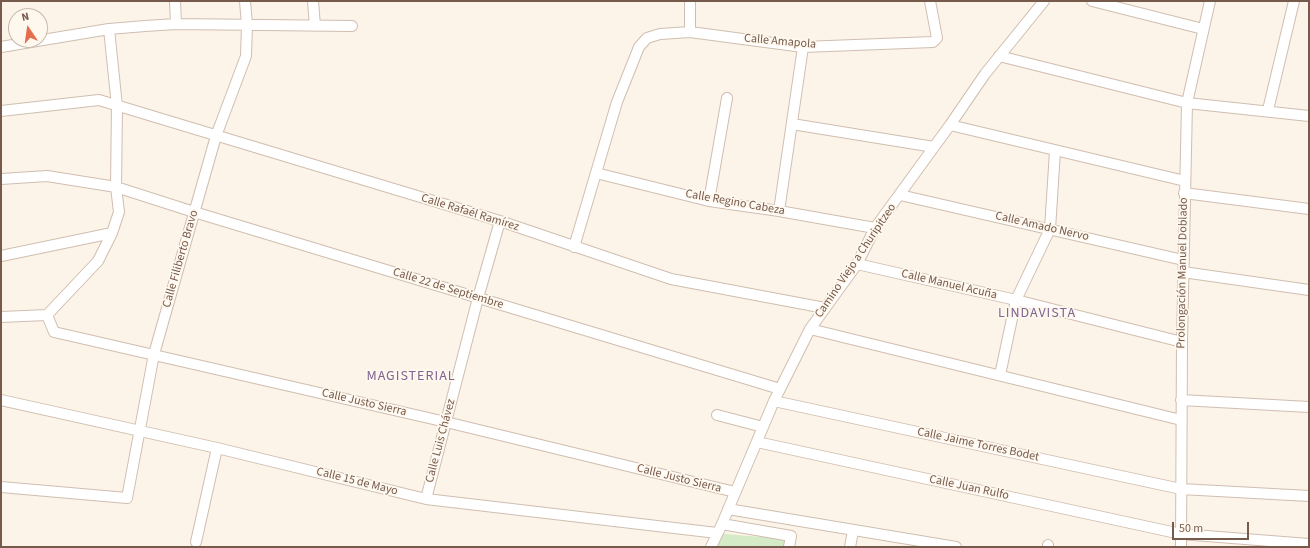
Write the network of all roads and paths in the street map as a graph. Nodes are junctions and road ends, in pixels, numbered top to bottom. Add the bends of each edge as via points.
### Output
1 (175, 1) edge
2 (245, 1) edge
3 (313, 1) edge
4 (690, 1) edge
5 (930, 1) edge
6 (1044, 1) edge
7 (1092, 1) edge
8 (1210, 1) edge
9 (1294, 1) edge
10 (176, 24) junction
11 (247, 25) junction
12 (315, 26) junction
13 (352, 26) dead end
14 (109, 28) junction
15 (1203, 30) junction
16 (690, 32) junction
17 (1, 47) edge
18 (803, 47) junction
19 (999, 56) junction
20 (727, 98) dead end
21 (1187, 103) junction
22 (117, 106) junction
23 (1268, 110) junction
24 (1, 111) edge
25 (1309, 116) edge
26 (792, 124) junction
27 (950, 125) junction
28 (216, 136) junction
29 (934, 147) junction
30 (1055, 151) junction
31 (596, 173) junction
32 (1, 179) edge
33 (1185, 181) junction
34 (116, 187) junction
35 (1184, 193) junction
36 (900, 195) junction
37 (709, 201) junction
38 (1309, 209) edge
39 (779, 211) junction
40 (194, 212) junction
41 (500, 221) junction
42 (875, 228) junction
43 (1050, 229) junction
44 (112, 234) junction
45 (574, 246) junction
46 (1, 256) edge
47 (1183, 260) junction
48 (857, 264) junction
49 (1183, 272) junction
50 (1309, 290) edge
51 (478, 298) junction
52 (1016, 300) junction
53 (825, 308) junction
54 (47, 315) junction
55 (1, 317) edge
56 (810, 329) junction
57 (1182, 342) junction
58 (154, 354) junction
59 (1000, 376) junction
60 (780, 389) junction
61 (1, 400) edge
62 (1181, 400) junction
63 (774, 401) junction
64 (1309, 407) edge
65 (717, 415) dead end
66 (1181, 420) junction
67 (446, 422) junction
68 (763, 427) junction
69 (139, 431) junction
70 (757, 442) junction
71 (217, 448) junction
72 (1, 486) edge
73 (1181, 489) junction
74 (735, 492) junction
75 (1309, 496) edge
76 (426, 499) junction
77 (728, 509) junction
78 (720, 528) junction
79 (853, 531) junction
80 (1181, 534) junction
81 (196, 542) dead end
82 (916, 544) edge
83 (1309, 544) edge
84 (711, 547) edge
85 (789, 547) edge
86 (850, 547) edge
87 (956, 547) edge
88 (1181, 547) edge

1 - 10 street
2 - 11 street, Calle Filiberto Bravo
3 - 12 street
4 - 16 street
5 - 18 street, Calle Amapola via 937,38 933,42
6 - 19 street, Camino Viejo a Churipitzeo
7 - 15 street
8 - 15 street, Prolongación Manuel Doblado
9 - 23 street
10 - 11 street
10 - 14 street
11 - 12 street
11 - 28 street, Calle Filiberto Bravo via 246,56
12 - 13 street
14 - 17 street
14 - 22 street
15 - 21 street, Prolongación Manuel Doblado
16 - 18 street, Calle Amapola
16 - 31 street, Calle Amapola via 660,34 647,38 639,47 617,102
18 - 26 street
19 - 21 street
19 - 27 street, Camino Viejo a Churipitzeo
20 - 37 street
21 - 23 street
21 - 33 street, Prolongación Manuel Doblado
22 - 24 street, Calle Rafaél Ramírez via 99,100
22 - 28 street, Calle Rafaél Ramírez
22 - 34 street
23 - 25 street
26 - 29 street
26 - 39 street
27 - 29 street, Camino Viejo a Churipitzeo
27 - 30 street
28 - 40 street, Calle Filiberto Bravo
28 - 41 street, Calle Rafaél Ramírez
29 - 36 street, Camino Viejo a Churipitzeo
30 - 33 street
30 - 43 street
31 - 37 street, Calle Regino Cabeza
31 - 45 street
32 - 34 street, Calle 22 de Septiembre via 47,176
33 - 35 street, Prolongación Manuel Doblado
34 - 40 street, Calle 22 de Septiembre
34 - 44 street via 119,212
35 - 38 street
35 - 47 street, Prolongación Manuel Doblado
36 - 42 street, Camino Viejo a Churipitzeo
36 - 43 street, Calle Amado Nervo
37 - 39 street, Calle Regino Cabeza
39 - 42 street, Calle Regino Cabeza
40 - 51 street, Calle 22 de Septiembre
40 - 58 street, Calle Filiberto Bravo
41 - 45 street, Calle Rafaél Ramírez
41 - 51 street, Calle Luis Chávez
42 - 48 street, Camino Viejo a Churipitzeo
43 - 47 street, Calle Amado Nervo
43 - 52 street
44 - 46 street
44 - 54 street via 98,261
45 - 53 street, Calle Rafaél Ramírez via 671,279
47 - 49 street, Prolongación Manuel Doblado
48 - 52 street, Calle Manuel Acuña
48 - 53 street, Camino Viejo a Churipitzeo
49 - 50 street
49 - 57 street, Prolongación Manuel Doblado
51 - 60 street, Calle 22 de Septiembre
51 - 67 street, Calle Luis Chávez
52 - 57 street, Calle Manuel Acuña
52 - 59 street
53 - 56 street, Camino Viejo a Churipitzeo
54 - 55 street
54 - 58 street, Calle Justo Sierra via 54,332
56 - 59 street
56 - 60 street, Camino Viejo a Churipitzeo
57 - 62 street, Prolongación Manuel Doblado
58 - 67 street, Calle Justo Sierra
58 - 69 street, Calle Filiberto Bravo
59 - 66 street
60 - 63 street, Camino Viejo a Churipitzeo
61 - 69 street, Calle 15 de Mayo
62 - 64 street
62 - 66 street, Prolongación Manuel Doblado
63 - 68 street, Camino Viejo a Churipitzeo
63 - 73 street, Calle Jaime Torres Bodet
65 - 68 street
66 - 73 street, Prolongación Manuel Doblado
67 - 74 street, Calle Justo Sierra
67 - 76 street, Calle Luis Chávez
68 - 70 street, Camino Viejo a Churipitzeo
69 - 71 street, Calle 15 de Mayo
69 - 72 street, Calle Filiberto Bravo via 127,498
70 - 74 street, Camino Viejo a Churipitzeo
70 - 80 street, Calle Juan Rulfo
71 - 76 street, Calle 15 de Mayo
71 - 81 street
73 - 75 street, Calle Jaime Torres Bodet
73 - 80 street, Prolongación Manuel Doblado
74 - 77 street, Camino Viejo a Churipitzeo
76 - 78 street, Calle 15 de Mayo
77 - 78 street, Camino Viejo a Churipitzeo
77 - 79 street
78 - 84 street, Camino Viejo a Churipitzeo
78 - 85 street, Calle 15 de Mayo via 791,536
79 - 82 street
79 - 86 street
80 - 83 street, Calle Juan Rulfo
80 - 88 street, Prolongación Manuel Doblado
82 - 87 street

